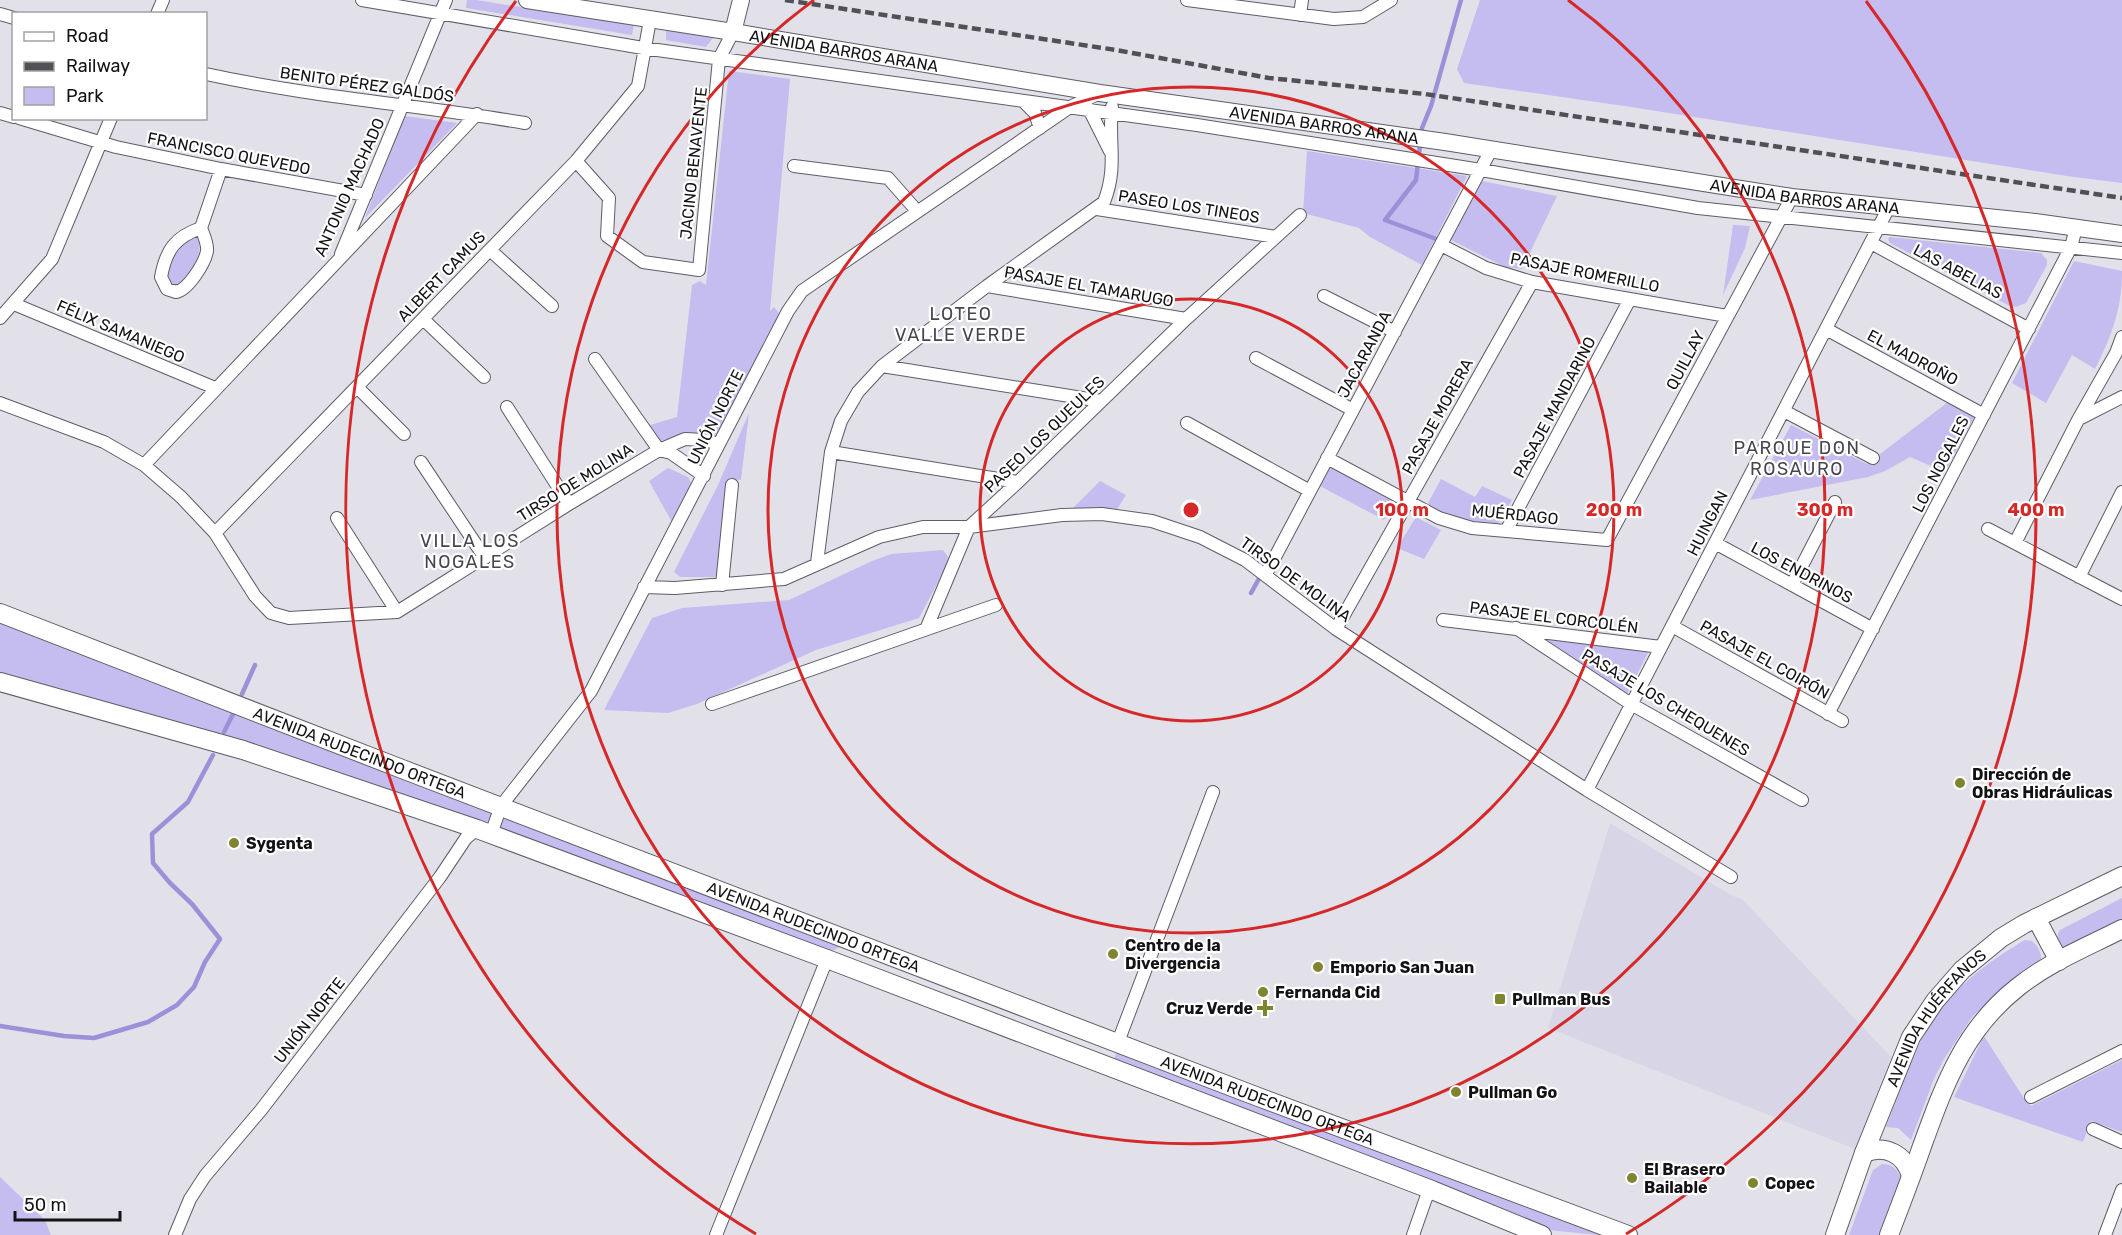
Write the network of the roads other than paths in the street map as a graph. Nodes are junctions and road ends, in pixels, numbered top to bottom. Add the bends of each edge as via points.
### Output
1 (362, 0) edge
2 (446, 0) edge
3 (527, 0) edge
4 (741, 0) edge
5 (1187, 0) edge
6 (1302, 0) edge
7 (1389, 1) edge
8 (1225, 2) edge
9 (440, 14) junction
10 (1300, 15) junction
11 (650, 20) junction
12 (733, 32) junction
13 (643, 48) junction
14 (719, 59) junction
15 (207, 75) edge
16 (1064, 87) junction
17 (1107, 94) junction
18 (1022, 100) junction
19 (402, 105) junction
20 (1070, 107) junction
21 (1089, 110) junction
22 (1112, 113) junction
23 (477, 114) junction
24 (26, 120) edge
25 (110, 120) edge
26 (525, 123) dead end
27 (1040, 128) junction
28 (100, 142) junction
29 (1491, 150) junction
30 (1113, 155) junction
31 (576, 161) junction
32 (794, 166) dead end
33 (221, 169) junction
34 (1481, 170) junction
35 (366, 195) junction
36 (1792, 196) junction
37 (1889, 207) junction
38 (1097, 209) junction
39 (917, 212) junction
40 (1300, 215) dead end
41 (1781, 217) junction
42 (1879, 226) junction
43 (201, 228) junction
44 (2076, 228) junction
45 (2122, 234) edge
46 (1276, 237) junction
47 (1871, 243) junction
48 (1441, 244) junction
49 (2071, 247) junction
50 (490, 250) junction
51 (2122, 253) edge
52 (338, 263) junction
53 (1532, 282) junction
54 (987, 286) junction
55 (1324, 296) dead end
56 (1630, 299) junction
57 (14, 304) junction
58 (552, 306) dead end
59 (1727, 316) junction
60 (0, 318) edge
61 (423, 319) junction
62 (1186, 319) junction
63 (1826, 329) junction
64 (2029, 329) junction
65 (1395, 332) junction
66 (2122, 336) edge
67 (1256, 358) dead end
68 (595, 359) dead end
69 (882, 366) junction
70 (484, 377) dead end
71 (357, 387) junction
72 (215, 388) junction
73 (2122, 397) edge
74 (1101, 402) junction
75 (0, 403) edge
76 (507, 407) dead end
77 (1353, 410) junction
78 (1784, 411) junction
79 (1984, 415) junction
80 (2078, 420) junction
81 (1187, 423) dead end
82 (404, 434) dead end
83 (718, 444) junction
84 (659, 450) junction
85 (831, 452) junction
86 (1327, 458) junction
87 (1873, 458) dead end
88 (422, 462) dead end
89 (144, 465) junction
90 (704, 476) junction
91 (1018, 482) junction
92 (732, 485) dead end
93 (1310, 491) junction
94 (2122, 492) edge
95 (1408, 501) junction
96 (1835, 502) dead end
97 (569, 504) junction
98 (337, 518) dead end
99 (969, 527) junction
100 (1988, 529) dead end
101 (1506, 531) junction
102 (215, 533) junction
103 (1606, 540) joint
104 (1715, 543) junction
105 (2015, 543) junction
106 (485, 558) junction
107 (817, 563) junction
108 (1266, 574) junction
109 (2079, 577) junction
110 (722, 585) junction
111 (1792, 585) junction
112 (644, 587) junction
113 (2122, 599) edge
114 (996, 605) dead end
115 (398, 612) junction
116 (0, 613) edge
117 (1443, 620) dead end
118 (1672, 626) junction
119 (927, 627) junction
120 (1516, 628) junction
121 (1336, 629) junction
122 (1873, 629) junction
123 (1661, 647) junction
124 (0, 682) edge
125 (712, 704) dead end
126 (1631, 704) junction
127 (1828, 714) junction
128 (1842, 721) dead end
129 (1587, 790) junction
130 (1213, 792) dead end
131 (1802, 800) dead end
132 (501, 806) junction
133 (484, 832) junction
134 (2122, 876) edge
135 (1731, 877) dead end
136 (2036, 918) junction
137 (2122, 929) edge
138 (879, 951) junction
139 (827, 959) junction
140 (2059, 961) junction
141 (1118, 1042) junction
142 (1068, 1051) junction
143 (2122, 1052) edge
144 (2031, 1097) dead end
145 (2093, 1129) dead end
146 (2122, 1142) edge
147 (1863, 1154) junction
148 (1911, 1176) junction
149 (1432, 1190) junction
150 (2122, 1190) edge
151 (175, 1235) edge
152 (716, 1235) edge
153 (1413, 1235) edge
154 (1542, 1235) edge
155 (1628, 1235) edge
156 (1834, 1235) edge
157 (1889, 1235) edge
158 (2105, 1235) edge

1 - 9 street, AVENIDA BARROS ARANA
2 - 9 street, ANTONIO MACHADO
3 - 11 main road, AVENIDA BARROS ARANA
4 - 12 main road
5 - 8 street
6 - 10 street
7 - 10 street via 1363,17
8 - 10 street
9 - 13 street, AVENIDA BARROS ARANA
9 - 19 street, ANTONIO MACHADO
11 - 12 main road, AVENIDA BARROS ARANA
11 - 13 street, ALBERT CAMUS
12 - 14 street
12 - 16 main road, AVENIDA BARROS ARANA
13 - 14 street, AVENIDA BARROS ARANA
13 - 31 street, ALBERT CAMUS via 638,86
14 - 18 street, AVENIDA BARROS ARANA
14 - 31 street, JACINO BENAVENTE via 699,270 643,262 607,236 609,198
15 - 19 street, BENITO PÉREZ GALDÓS
16 - 17 main road, AVENIDA BARROS ARANA
16 - 20 street
17 - 20 street, UNIÓN NORTE
17 - 22 street, PASEO LOS TINEOS
17 - 29 main road, AVENIDA BARROS ARANA
18 - 20 street, AVENIDA BARROS ARANA
18 - 27 street via 1032,108
19 - 23 street, BENITO PÉREZ GALDÓS
19 - 35 street, ANTONIO MACHADO
20 - 21 street, AVENIDA BARROS ARANA
20 - 27 street, UNIÓN NORTE
21 - 22 street, AVENIDA BARROS ARANA
21 - 30 street
22 - 30 street, PASEO LOS TINEOS
22 - 34 street, AVENIDA BARROS ARANA
23 - 26 street, BENITO PÉREZ GALDÓS
23 - 52 street
24 - 28 street, FRANCISCO QUEVEDO
25 - 28 street
27 - 39 street, UNIÓN NORTE
28 - 33 street, FRANCISCO QUEVEDO
28 - 57 street via 52,259
29 - 34 street, JACARANDA
29 - 36 main road, AVENIDA BARROS ARANA
30 - 38 street, PASEO LOS TINEOS via 1109,189
31 - 50 street, ALBERT CAMUS
32 - 39 street via 888,178
33 - 35 street, FRANCISCO QUEVEDO
33 - 43 street
34 - 41 street, AVENIDA BARROS ARANA via 1698,208
34 - 48 street, JACARANDA
35 - 52 street, ANTONIO MACHADO
36 - 37 main road, AVENIDA BARROS ARANA
36 - 41 street, QUILLAY
37 - 42 street, HUINGAN
37 - 44 main road, AVENIDA BARROS ARANA
38 - 46 street, PASEO LOS TINEOS
38 - 54 street, PASEO LOS TINEOS
39 - 83 street, UNIÓN NORTE via 802,291
40 - 46 street, PASEO LOS QUEULES
41 - 42 street, AVENIDA BARROS ARANA
41 - 59 street, QUILLAY
42 - 47 street, HUINGAN
42 - 49 street, AVENIDA BARROS ARANA
43 - 43 street via 176,240 167,258 161,277 171,291 185,288 205,258 207,250
44 - 45 main road, AVENIDA BARROS ARANA
44 - 49 street, LOS NOGALES
46 - 62 street, PASEO LOS QUEULES
47 - 63 street, HUINGAN
47 - 64 street, LAS ABELIAS
48 - 53 street, PASAJE ROMERILLO via 1486,268
48 - 65 street, JACARANDA
49 - 51 street, AVENIDA BARROS ARANA
49 - 64 street, LOS NOGALES
50 - 58 street
50 - 61 street, ALBERT CAMUS
52 - 72 street, ANTONIO MACHADO
53 - 56 street, PASAJE ROMERILLO
53 - 95 street, PASAJE MORERA
54 - 62 street, PASAJE EL TAMARUGO
54 - 69 street, PASEO LOS TINEOS
55 - 65 street
56 - 59 street, PASAJE ROMERILLO
56 - 101 street, PASAJE MANDARINO
57 - 60 street
57 - 72 street, FÉLIX SAMANIEGO
59 - 103 street, QUILLAY
61 - 70 street
61 - 71 street, ALBERT CAMUS
62 - 74 street, PASEO LOS QUEULES
63 - 78 street, HUINGAN
63 - 79 street, EL MADROÑO
64 - 79 street, LOS NOGALES
65 - 77 street, JACARANDA
66 - 80 street
67 - 77 street
68 - 84 street
69 - 74 street
69 - 85 street, PASEO LOS TINEOS via 848,406
71 - 82 street
71 - 102 street, ALBERT CAMUS
72 - 89 street, ANTONIO MACHADO
73 - 80 street
74 - 91 street, PASEO LOS QUEULES
75 - 89 street, TIRSO DE MOLINA via 104,442
76 - 97 street
77 - 86 street, JACARANDA
78 - 87 street
78 - 104 street, HUINGAN
79 - 122 street, LOS NOGALES
80 - 105 street
81 - 93 street
83 - 84 street, TIRSO DE MOLINA via 685,439
83 - 90 street, UNIÓN NORTE
84 - 90 street, TIRSO DE MOLINA via 671,453
84 - 97 street, TIRSO DE MOLINA
85 - 91 street
85 - 107 street, PASEO LOS TINEOS
86 - 93 street, JACARANDA
86 - 95 street, MUÉRDAGO
88 - 106 street
89 - 102 street, TIRSO DE MOLINA via 182,497
90 - 112 street, UNIÓN NORTE
91 - 99 street, PASEO LOS QUEULES
92 - 110 street
93 - 108 street, JACARANDA
94 - 109 street
95 - 101 street, MUÉRDAGO via 1439,518 1472,528
95 - 121 street, PASAJE MORERA
96 - 111 street
97 - 106 street, TIRSO DE MOLINA
98 - 115 street
99 - 107 street, TIRSO DE MOLINA via 901,531 858,544
99 - 108 street, TIRSO DE MOLINA via 1062,515 1127,516 1200,537
99 - 119 street, PASEO LOS QUEULES
100 - 105 street
101 - 103 street, MUÉRDAGO
102 - 115 street, TIRSO DE MOLINA via 255,596 271,613 289,618
104 - 111 street, LOS ENDRINOS
104 - 118 street, HUINGAN
105 - 109 street
106 - 115 street, TIRSO DE MOLINA
107 - 110 street, TIRSO DE MOLINA via 784,579
108 - 121 street, TIRSO DE MOLINA
109 - 113 street
110 - 112 street, TIRSO DE MOLINA
111 - 122 street, LOS ENDRINOS
112 - 132 street, UNIÓN NORTE via 591,691
114 - 119 street
116 - 132 main road, AVENIDA RUDECINDO ORTEGA
117 - 120 street, PASAJE EL CORCOLÉN
118 - 123 street, HUINGAN
118 - 127 street, PASAJE EL COIRÓN
119 - 125 street
120 - 123 street, PASAJE EL CORCOLÉN
120 - 126 street, PASAJE LOS CHEQUENES
121 - 129 street, TIRSO DE MOLINA
122 - 127 street, LOS NOGALES
123 - 126 street, HUINGAN
124 - 133 main road, AVENIDA RUDECINDO ORTEGA via 243,750
126 - 129 street, HUINGAN
126 - 131 street, PASAJE LOS CHEQUENES
127 - 128 street, PASAJE EL COIRÓN
129 - 135 street, TIRSO DE MOLINA
130 - 141 street
132 - 133 street, UNIÓN NORTE
132 - 138 main road, AVENIDA RUDECINDO ORTEGA
133 - 139 main road, AVENIDA RUDECINDO ORTEGA
133 - 151 street, UNIÓN NORTE via 466,838 440,878 205,1176
134 - 136 main road, AVENIDA HUÉRFANOS
136 - 140 main road
136 - 147 main road, AVENIDA HUÉRFANOS via 1983,951 1935,1001 1911,1037
137 - 140 main road
138 - 139 main road via 854,948
138 - 141 main road, AVENIDA RUDECINDO ORTEGA
139 - 142 main road, AVENIDA RUDECINDO ORTEGA
139 - 152 street, AVENIDA RUDECINDO ORTEGA
140 - 148 main road via 2005,998 1966,1043 1939,1098
141 - 142 main road
141 - 155 main road, AVENIDA RUDECINDO ORTEGA
142 - 149 main road, AVENIDA RUDECINDO ORTEGA
143 - 144 street
145 - 146 street
147 - 148 main road via 1879,1149 1894,1153 1905,1162
147 - 156 main road, AVENIDA HUÉRFANOS
148 - 157 main road
149 - 153 street
149 - 154 main road, AVENIDA RUDECINDO ORTEGA
150 - 158 street

